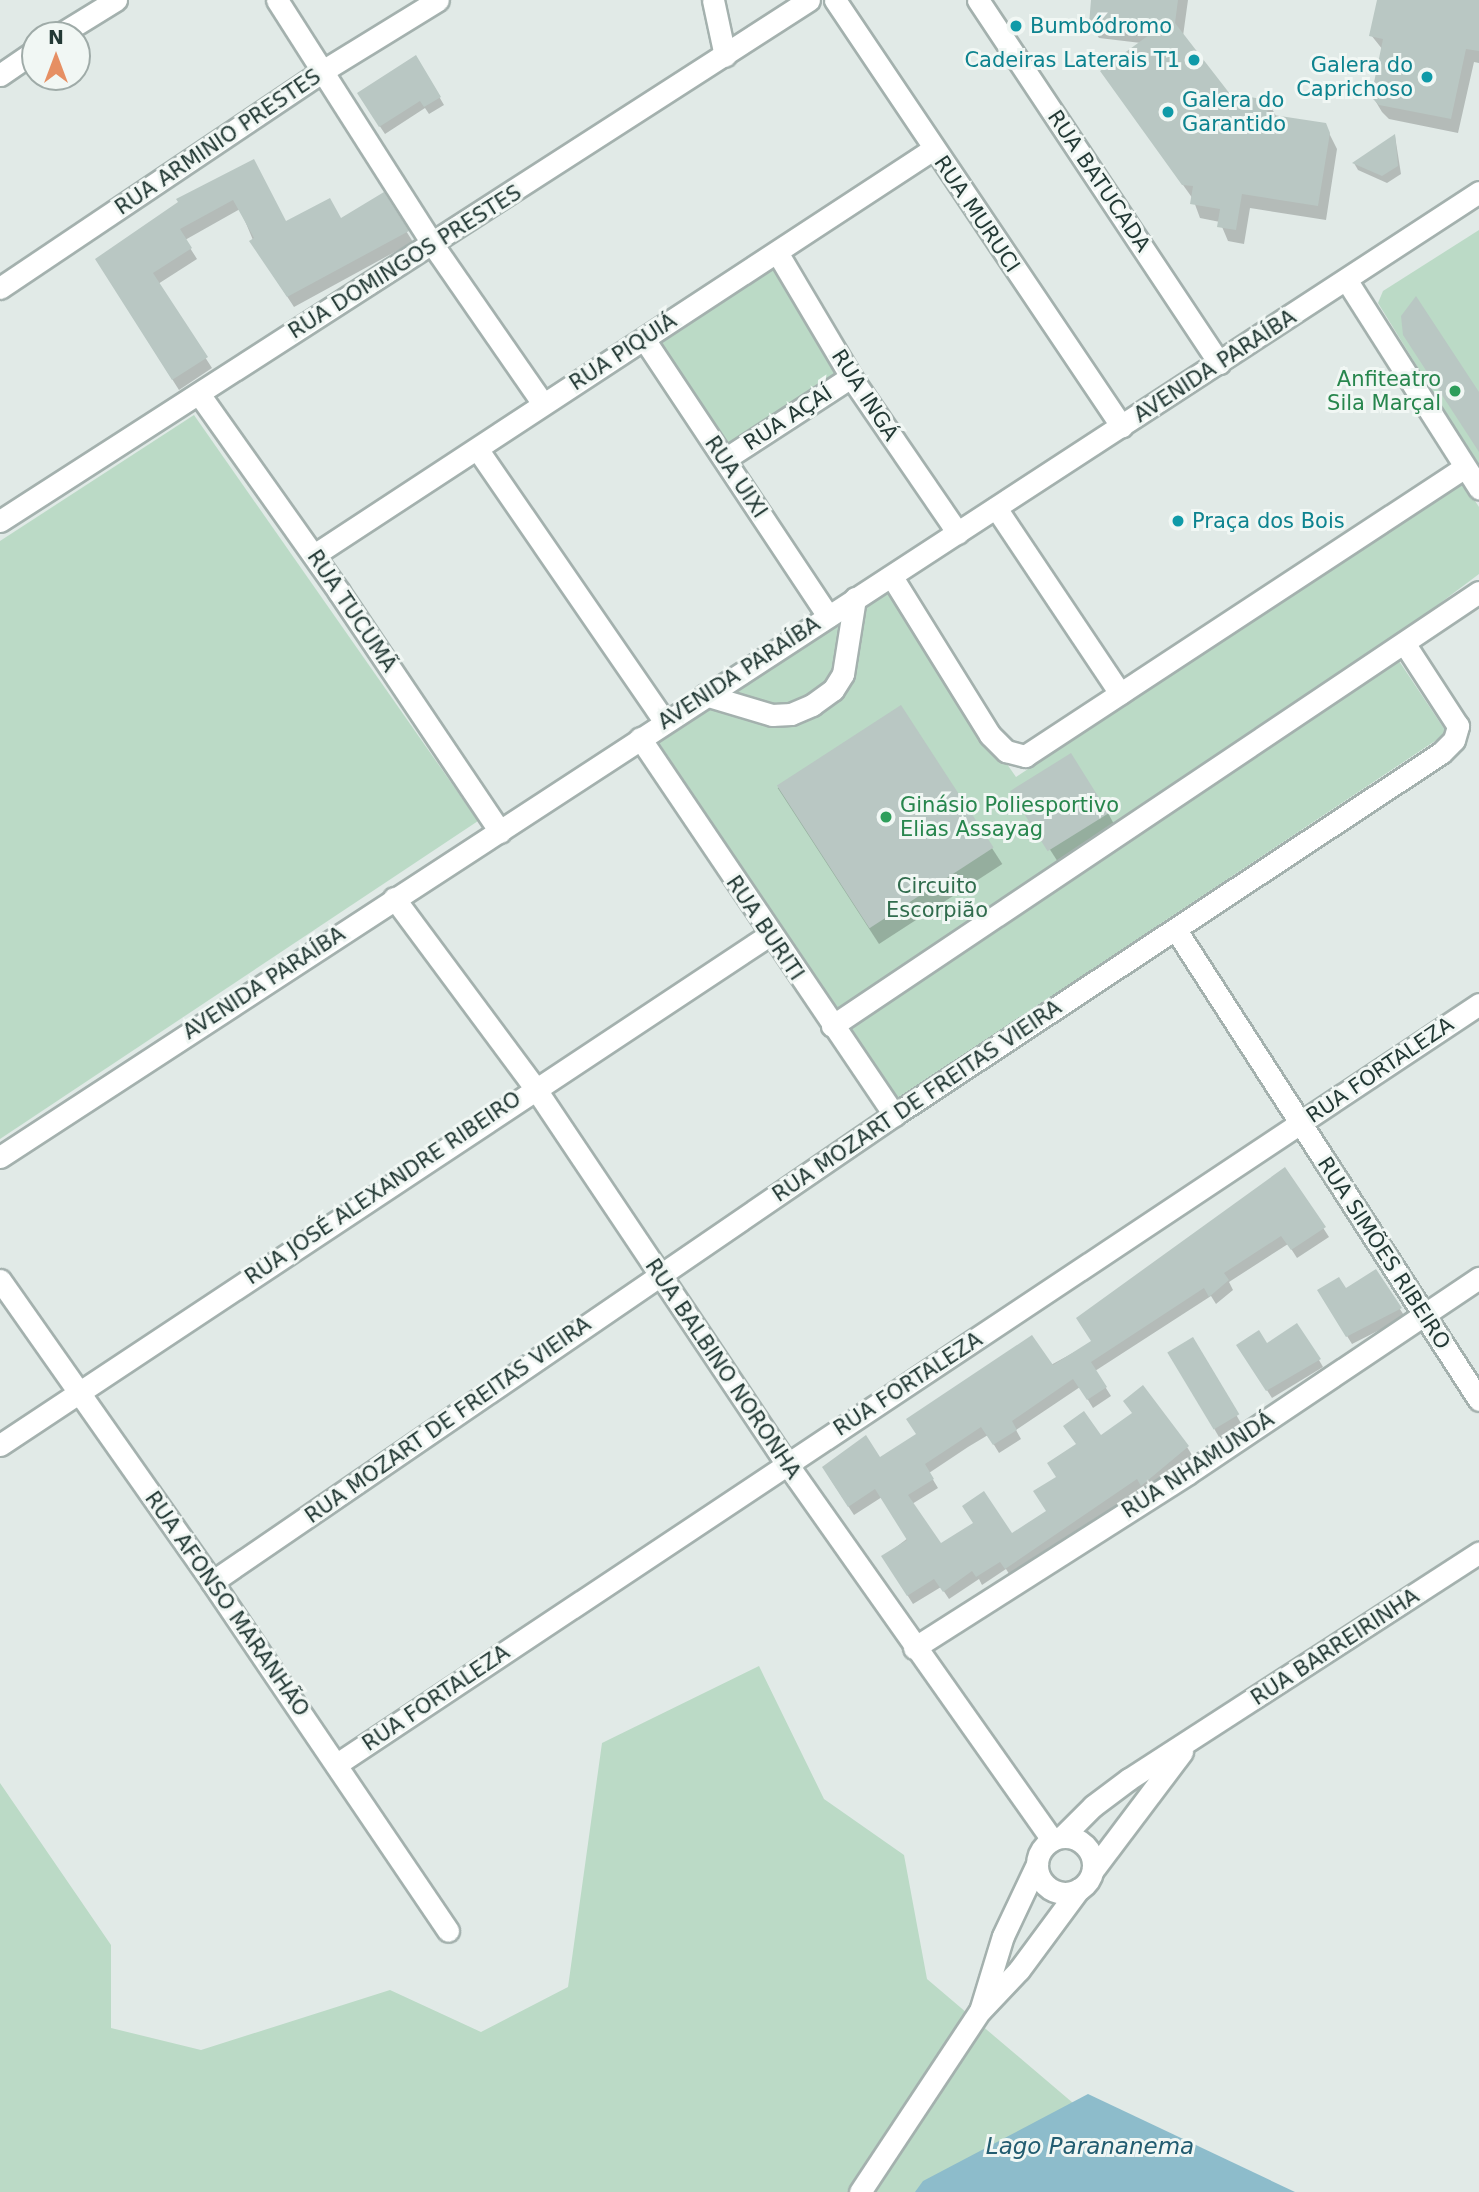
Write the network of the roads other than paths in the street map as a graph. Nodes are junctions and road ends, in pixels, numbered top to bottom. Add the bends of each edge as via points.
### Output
1 (116, 0) edge
2 (277, 0) edge
3 (438, 0) edge
4 (713, 0) edge
5 (809, 0) edge
6 (835, 0) edge
7 (978, 0) edge
8 (89, 7) edge
9 (74, 21) edge
10 (726, 56) junction
11 (21, 61) edge
12 (321, 72) junction
13 (0, 75) edge
14 (933, 149) junction
15 (1479, 192) edge
16 (433, 245) junction
17 (778, 254) junction
18 (1347, 281) junction
19 (0, 288) edge
20 (644, 339) junction
21 (1219, 362) junction
22 (851, 376) junction
23 (199, 394) junction
24 (543, 404) junction
25 (1122, 427) junction
26 (478, 450) junction
27 (725, 459) junction
28 (1465, 467) junction
29 (1479, 488) edge
30 (996, 508) junction
31 (0, 521) edge
32 (958, 533) junction
33 (314, 555) junction
34 (892, 577) junction
35 (1479, 592) edge
36 (855, 598) junction
37 (828, 615) junction
38 (1404, 643) junction
39 (1120, 693) junction
40 (705, 695) junction
41 (664, 721) junction
42 (640, 738) junction
43 (500, 832) junction
44 (394, 898) junction
45 (1176, 930) junction
46 (769, 935) junction
47 (1479, 1004) edge
48 (832, 1026) junction
49 (535, 1088) junction
50 (894, 1115) junction
51 (1301, 1124) junction
52 (0, 1157) edge
53 (659, 1275) junction
54 (1479, 1278) edge
55 (0, 1280) edge
56 (1424, 1315) junction
57 (79, 1390) junction
58 (1479, 1400) edge
59 (0, 1445) edge
60 (787, 1464) junction
61 (1479, 1553) edge
62 (212, 1582) junction
63 (914, 1647) junction
64 (1191, 1740) junction
65 (337, 1764) junction
66 (1057, 1839) junction
67 (1037, 1864) junction
68 (1093, 1870) junction
69 (1079, 1889) junction
70 (448, 1931) dead end
71 (980, 2011) junction
72 (860, 2192) edge

1 - 8 street
2 - 12 street
3 - 12 street, RUA ARMINIO PRESTES
4 - 10 street
5 - 10 street, RUA DOMINGOS PRESTES
6 - 14 street, RUA MURUCI
7 - 21 street, RUA BATUCADA
8 - 9 street
10 - 16 street, RUA DOMINGOS PRESTES
11 - 13 street
12 - 16 street
12 - 19 street, RUA ARMINIO PRESTES
14 - 17 street, RUA PIQUIÁ
14 - 25 street, RUA MURUCI
15 - 18 street, AVENIDA PARAÍBA
16 - 23 street, RUA DOMINGOS PRESTES
16 - 24 street
17 - 20 street, RUA PIQUIÁ
17 - 22 street, RUA INGÁ
18 - 21 street, AVENIDA PARAÍBA
18 - 28 street
20 - 24 street, RUA PIQUIÁ
20 - 27 street, RUA UIXI
21 - 25 street, AVENIDA PARAÍBA
22 - 27 street, RUA AÇAÍ
22 - 32 street, RUA INGÁ
23 - 31 street, RUA DOMINGOS PRESTES
23 - 33 street, RUA TUCUMÃ
24 - 26 street, RUA PIQUIÁ
25 - 30 street, AVENIDA PARAÍBA
26 - 33 street, RUA PIQUIÁ
26 - 41 street
27 - 37 street, RUA UIXI
28 - 29 street
28 - 39 street
30 - 32 street, AVENIDA PARAÍBA
30 - 39 street
32 - 34 street, AVENIDA PARAÍBA
33 - 43 street, RUA TUCUMÃ
34 - 36 street, AVENIDA PARAÍBA
34 - 39 street via 976,714 1006,751 1032,754
35 - 38 street
36 - 37 street, AVENIDA PARAÍBA
36 - 40 street via 843,674 833,690 812,705 791,714 772,715
37 - 40 street, AVENIDA PARAÍBA
38 - 45 street, RUA MOZART DE FREITAS VIEIRA via 1456,723 1454,740
38 - 48 street
40 - 41 street, AVENIDA PARAÍBA
41 - 42 street, AVENIDA PARAÍBA
42 - 43 street, AVENIDA PARAÍBA
42 - 46 street, RUA BURITI
43 - 44 street, AVENIDA PARAÍBA
44 - 49 street, RUA BALBINO NORONHA
44 - 52 street, AVENIDA PARAÍBA
45 - 50 street, RUA MOZART DE FREITAS VIEIRA
45 - 51 street, RUA SIMÕES RIBEIRO
46 - 48 street, RUA BURITI
46 - 49 street, RUA JOSÉ ALEXANDRE RIBEIRO
47 - 51 street, RUA FORTALEZA
48 - 50 street, RUA BURITI
49 - 53 street, RUA BALBINO NORONHA
49 - 57 street, RUA JOSÉ ALEXANDRE RIBEIRO
50 - 53 street, RUA MOZART DE FREITAS VIEIRA
51 - 56 street, RUA SIMÕES RIBEIRO
51 - 60 street, RUA FORTALEZA
53 - 60 street, RUA BALBINO NORONHA
53 - 62 street, RUA MOZART DE FREITAS VIEIRA
54 - 56 street, RUA NHAMUNDÁ
55 - 57 street, RUA AFONSO MARANHÃO
56 - 58 street, RUA SIMÕES RIBEIRO
56 - 63 street, RUA NHAMUNDÁ
57 - 59 street, RUA JOSÉ ALEXANDRE RIBEIRO
57 - 62 street, RUA AFONSO MARANHÃO
60 - 63 street, RUA BALBINO NORONHA
60 - 65 street, RUA FORTALEZA
61 - 64 street, RUA BARREIRINHA
62 - 65 street, RUA AFONSO MARANHÃO
63 - 66 street, RUA BALBINO NORONHA
64 - 66 street, RUA BARREIRINHA via 1103,1798
64 - 68 street, RUA BARREIRINHA
65 - 70 street, RUA AFONSO MARANHÃO
66 - 67 street, RUA BARREIRINHA via 1039,1854
66 - 68 street via 1072,1838 1089,1850
67 - 69 street via 1039,1876 1056,1891
67 - 71 street, RUA BARREIRINHA via 1003,1936
68 - 69 street, RUA BARREIRINHA
69 - 71 street, RUA BARREIRINHA via 1019,1970
71 - 72 street, RUA BARREIRINHA

